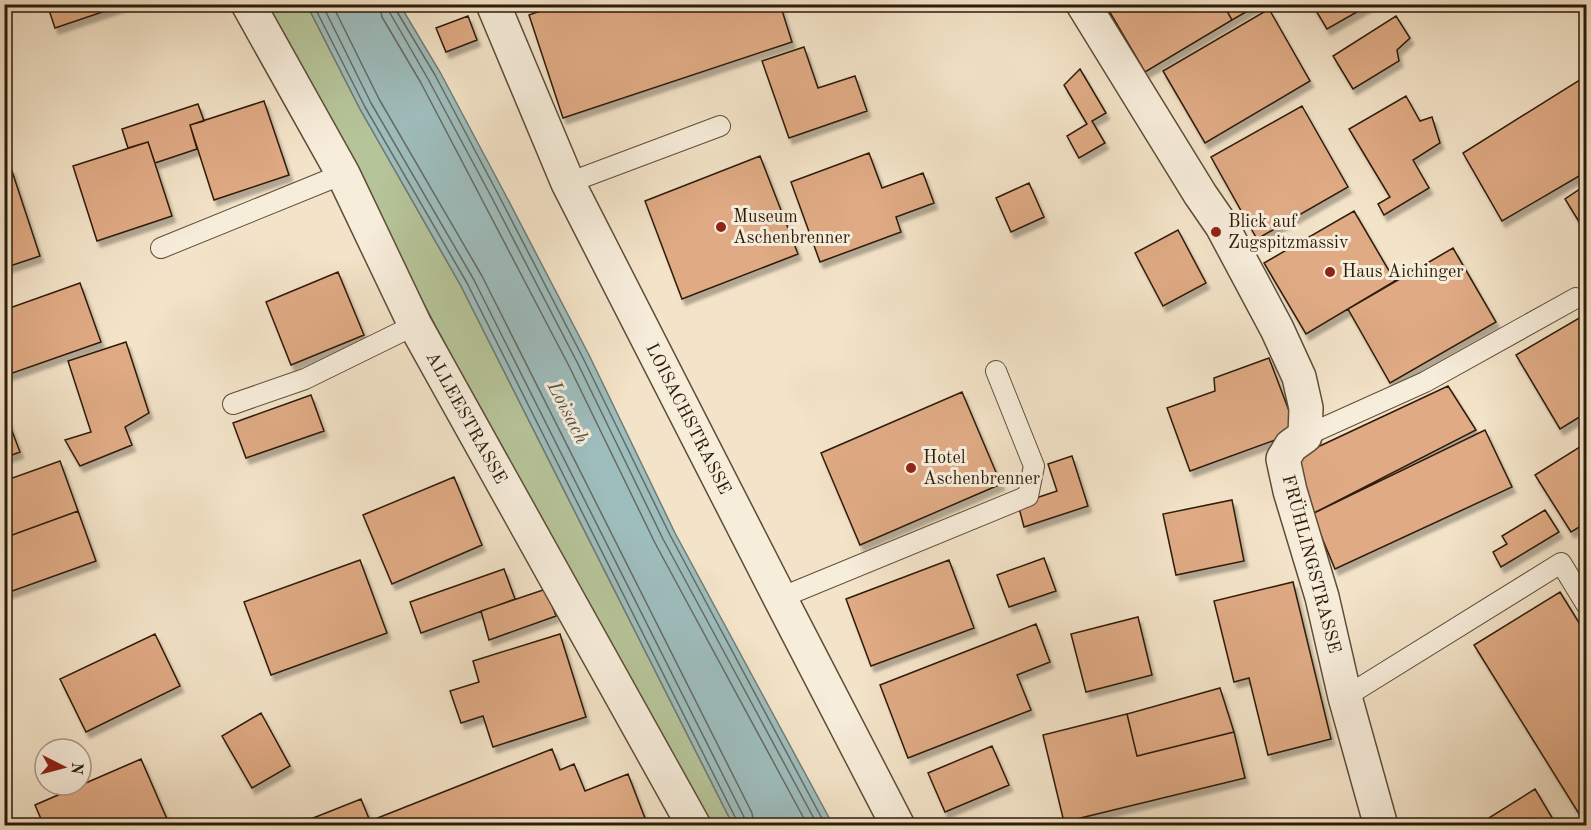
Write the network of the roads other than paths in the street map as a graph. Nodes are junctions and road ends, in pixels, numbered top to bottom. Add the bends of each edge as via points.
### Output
1 (248, 4) edge
2 (493, 4) edge
3 (1083, 4) edge
4 (720, 126) dead end
5 (343, 174) junction
6 (568, 183) junction
7 (161, 248) dead end
8 (1576, 298) dead end
9 (415, 325) junction
10 (996, 371) dead end
11 (233, 404) dead end
12 (1305, 436) junction
13 (780, 598) junction
14 (1587, 604) edge
15 (1346, 697) junction
16 (694, 825) edge
17 (898, 825) edge
18 (1381, 825) edge

1 - 5 street, ALLEESTRASSE
2 - 6 street, LOISACHSTRASSE
3 - 12 street via 1222,226 1277,329 1299,377 1306,408
4 - 6 lane
5 - 7 lane
5 - 9 street, ALLEESTRASSE
6 - 13 street, LOISACHSTRASSE
8 - 12 lane via 1425,382
9 - 11 lane via 305,379
9 - 16 street, ALLEESTRASSE
10 - 13 lane via 1034,466 1028,496
12 - 15 street, FRÜHLINGSTRASSE via 1291,446 1283,459
13 - 17 street, LOISACHSTRASSE
14 - 15 lane via 1561,562
15 - 18 street, FRÜHLINGSTRASSE

